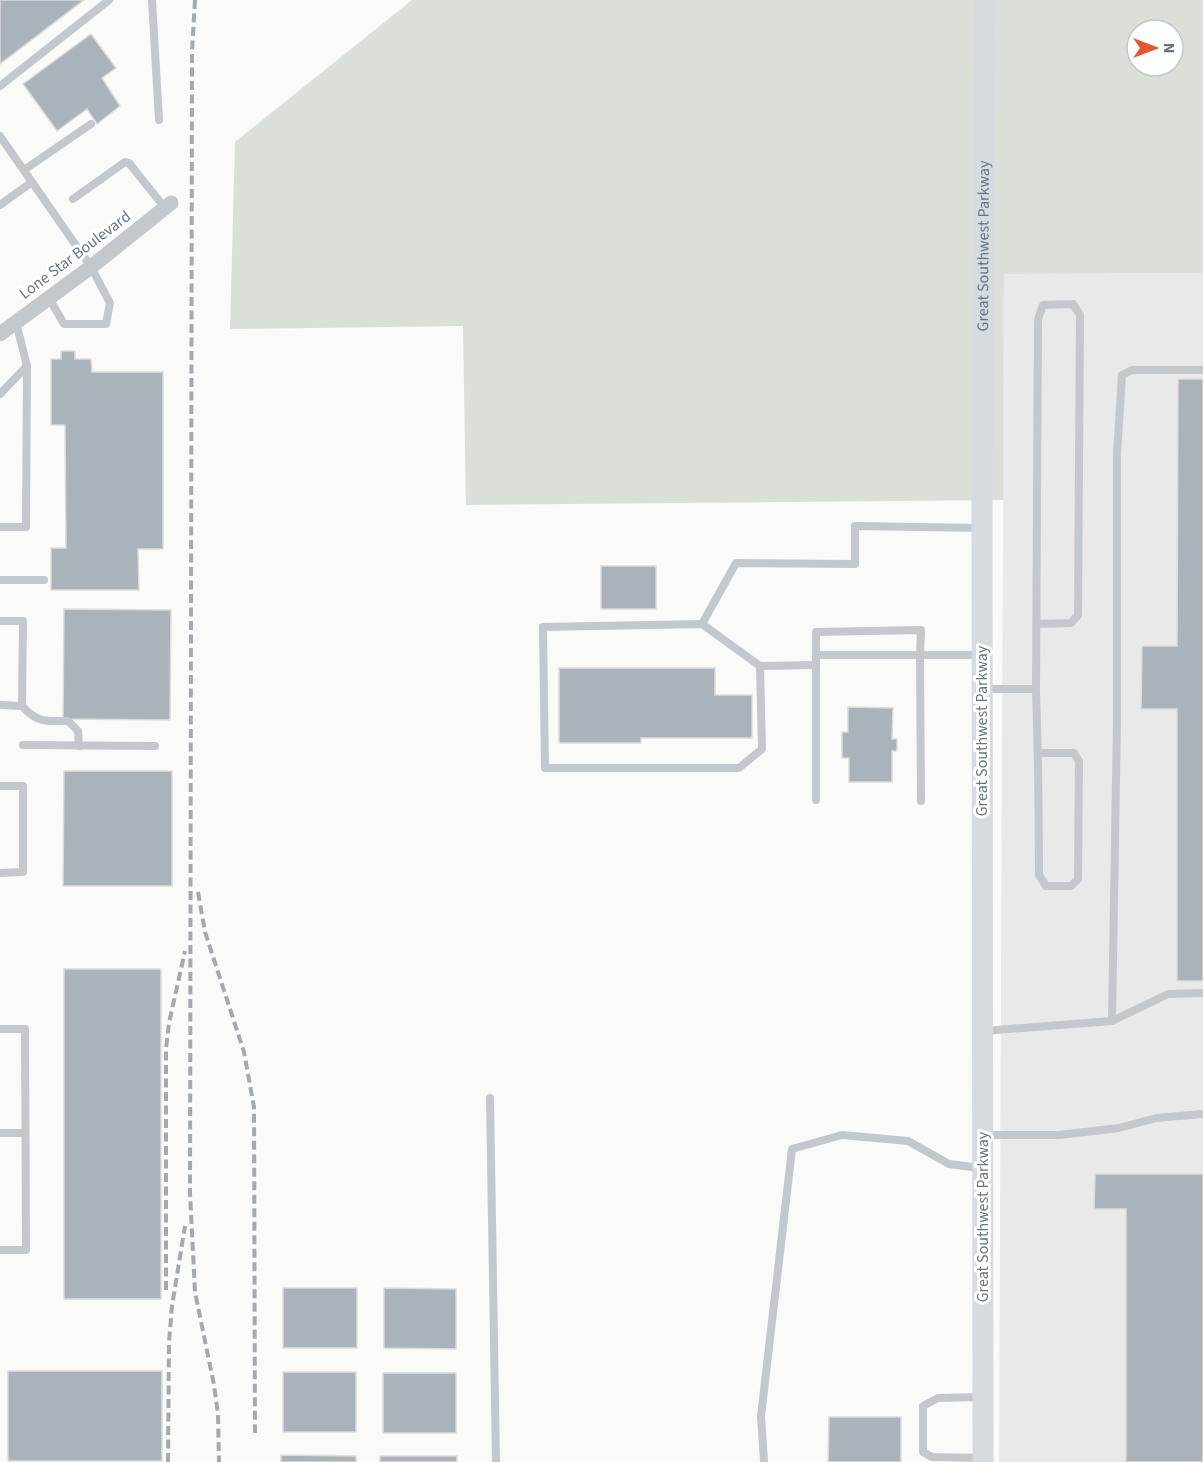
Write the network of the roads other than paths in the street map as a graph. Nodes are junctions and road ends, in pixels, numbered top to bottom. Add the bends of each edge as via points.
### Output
1 (109, 0) edge
2 (153, 0) edge
3 (985, 0) edge
4 (0, 86) edge
5 (159, 120) dead end
6 (91, 124) dead end
7 (0, 136) edge
8 (24, 170) junction
9 (32, 182) junction
10 (73, 199) dead end
11 (168, 205) joint
12 (0, 206) edge
13 (91, 267) junction
14 (49, 298) junction
15 (16, 322) junction
16 (0, 334) edge
17 (27, 366) junction
18 (1203, 370) edge
19 (0, 394) edge
20 (0, 527) edge
21 (982, 528) junction
22 (0, 580) edge
23 (44, 580) dead end
24 (0, 621) edge
25 (702, 624) junction
26 (1036, 624) junction
27 (816, 655) junction
28 (920, 655) junction
29 (982, 655) junction
30 (816, 665) junction
31 (760, 666) junction
32 (1036, 688) junction
33 (982, 689) junction
34 (0, 705) edge
35 (22, 706) junction
36 (23, 745) dead end
37 (79, 746) junction
38 (155, 746) dead end
39 (1038, 753) junction
40 (0, 786) edge
41 (816, 800) dead end
42 (921, 801) dead end
43 (0, 873) edge
44 (1203, 993) edge
45 (1112, 1021) junction
46 (0, 1029) edge
47 (982, 1031) junction
48 (490, 1098) dead end
49 (1203, 1114) edge
50 (0, 1133) edge
51 (25, 1133) junction
52 (982, 1135) junction
53 (982, 1168) junction
54 (0, 1250) edge
55 (982, 1397) junction
56 (982, 1460) edge
57 (496, 1462) edge
58 (764, 1462) edge

1 - 4 lane
2 - 5 lane
3 - 21 street, Great Southwest Parkway
6 - 8 lane
7 - 8 lane
8 - 9 lane
9 - 12 lane
9 - 13 lane
10 - 11 lane via 125,162
11 - 13 street, Lone Star Boulevard
13 - 14 street, Lone Star Boulevard
13 - 14 lane via 110,303 106,324 64,324
14 - 15 street, Lone Star Boulevard
15 - 16 street, Lone Star Boulevard
15 - 17 lane
17 - 19 lane
17 - 20 lane via 26,527
18 - 45 lane via 1132,370 1122,375 1117,454
21 - 25 lane via 855,526 855,564 736,563
21 - 29 street, Great Southwest Parkway
22 - 23 lane
24 - 35 lane via 23,621
25 - 31 lane
25 - 31 lane via 543,627 545,768 739,768 762,750
26 - 26 lane via 1038,319 1043,305 1073,304 1080,315 1078,615 1071,623
26 - 32 lane
27 - 28 lane
27 - 28 lane via 816,632 921,630
27 - 30 lane
28 - 29 lane
28 - 42 lane
29 - 33 street, Great Southwest Parkway
30 - 31 lane
30 - 41 lane
32 - 33 lane
32 - 39 lane
33 - 47 street, Great Southwest Parkway
34 - 35 lane
35 - 37 lane via 40,721 68,721 78,731
36 - 37 lane
37 - 38 lane
39 - 39 lane via 1039,875 1046,886 1071,886 1078,879 1079,761 1074,753
40 - 43 lane via 23,786 23,872
44 - 45 lane via 1168,994
45 - 47 lane
46 - 51 lane via 25,1029
47 - 52 street, Great Southwest Parkway
48 - 57 lane
49 - 52 lane via 1059,1135
50 - 51 lane
51 - 54 lane via 26,1250
52 - 53 street, Great Southwest Parkway
53 - 55 street, Great Southwest Parkway
53 - 58 lane via 949,1164 908,1141 842,1135 792,1149 761,1416
55 - 56 street, Great Southwest Parkway
55 - 56 lane via 938,1398 923,1406 923,1452 932,1457

